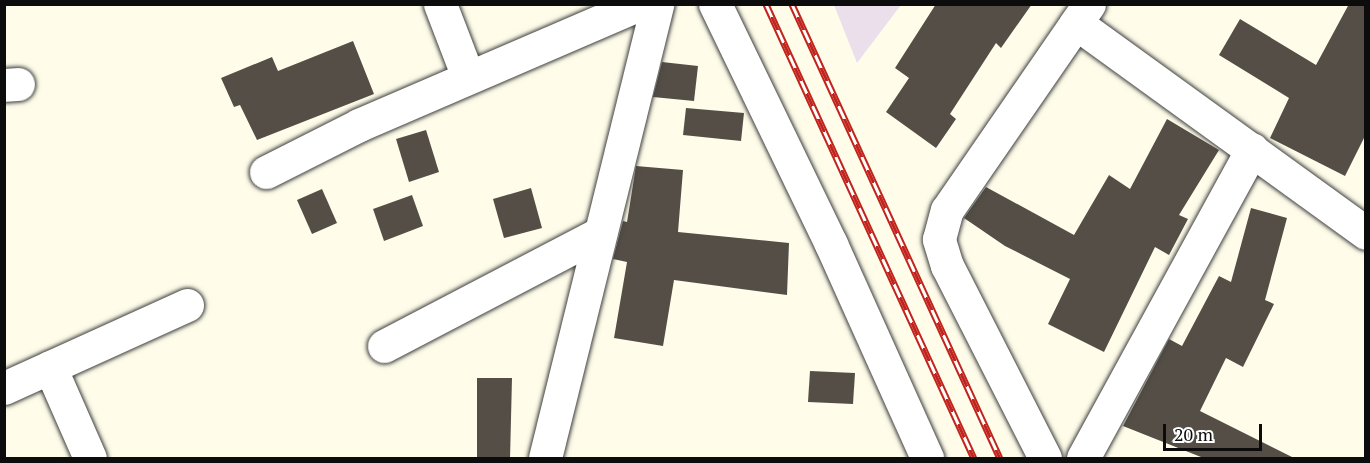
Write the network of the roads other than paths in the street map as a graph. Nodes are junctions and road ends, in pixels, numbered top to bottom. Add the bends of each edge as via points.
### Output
1 (441, 4) edge
2 (640, 4) edge
3 (657, 4) edge
4 (715, 4) edge
5 (1082, 14) edge
6 (468, 77) junction
7 (1252, 149) junction
8 (266, 172) dead end
9 (600, 233) junction
10 (1365, 233) edge
11 (187, 305) dead end
12 (384, 346) dead end
13 (50, 367) junction
14 (4, 388) edge
15 (90, 459) edge
16 (545, 459) edge
17 (927, 459) edge
18 (1045, 459) edge
19 (1083, 459) edge

1 - 6 street
2 - 6 street
3 - 9 street
4 - 17 street via 831,244
5 - 7 street
5 - 18 street via 947,210 939,239 947,266
6 - 8 street
7 - 10 street
7 - 19 street
9 - 12 street
9 - 16 street
11 - 13 street
13 - 14 street
13 - 15 street

